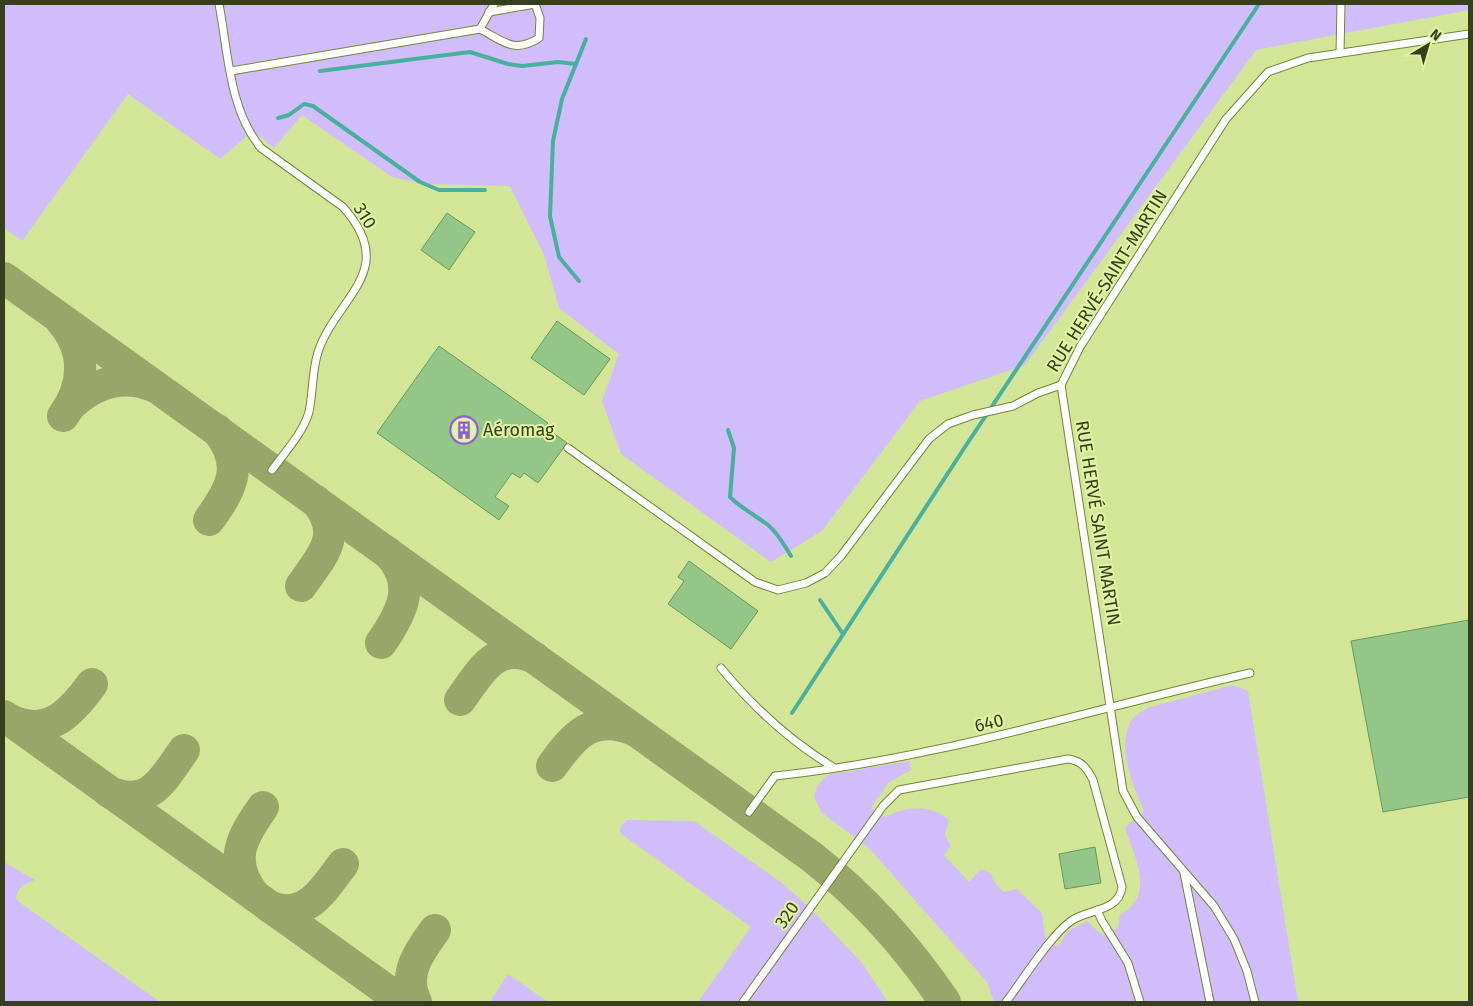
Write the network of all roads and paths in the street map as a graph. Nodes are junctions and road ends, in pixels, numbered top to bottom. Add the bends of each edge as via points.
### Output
1 (219, 4) edge
2 (494, 4) edge
3 (535, 4) edge
4 (1341, 4) edge
5 (490, 12) junction
6 (480, 29) junction
7 (1469, 34) edge
8 (1340, 53) junction
9 (231, 71) junction
10 (1061, 386) junction
11 (568, 448) dead end
12 (272, 470) dead end
13 (721, 668) dead end
14 (1250, 673) dead end
15 (1111, 707) junction
16 (833, 767) junction
17 (749, 812) dead end
18 (1184, 870) junction
19 (1097, 910) junction
20 (743, 1002) edge
21 (1006, 1002) edge
22 (1140, 1002) edge
23 (1210, 1002) edge
24 (1255, 1002) edge

1 - 9 lane, 310
2 - 5 lane
3 - 5 lane
3 - 6 lane via 540,18 539,38 528,45 515,48
4 - 8 lane
5 - 6 lane
6 - 9 lane
7 - 8 lane, RUE HERVÉ-SAINT-MARTIN
8 - 10 lane, RUE HERVÉ-SAINT-MARTIN via 1308,58 1268,72 1226,118 1080,347
9 - 12 lane, 310 via 236,103 250,135 261,148 343,207 354,219 366,258 356,291 318,353 304,426
10 - 11 lane, RUE HERVÉ-SAINT-MARTIN via 1013,406 948,424 929,439 825,574 778,590 755,582
10 - 15 lane, RUE HERVÉ SAINT MARTIN
13 - 16 lane via 795,742
14 - 15 lane, 640
15 - 16 lane, 640 via 964,745
15 - 18 lane, RUE HERVÉ SAINT MARTIN via 1123,791 1137,818
16 - 17 lane, 640 via 776,776
18 - 23 lane
18 - 24 lane, RUE HERVÉ SAINT MARTIN via 1214,906 1234,939
19 - 20 lane, 320 via 1115,903 1122,887 1094,780 1078,760 1068,758 899,790 883,806
19 - 21 lane via 1072,920 1060,930
19 - 22 lane via 1128,963

